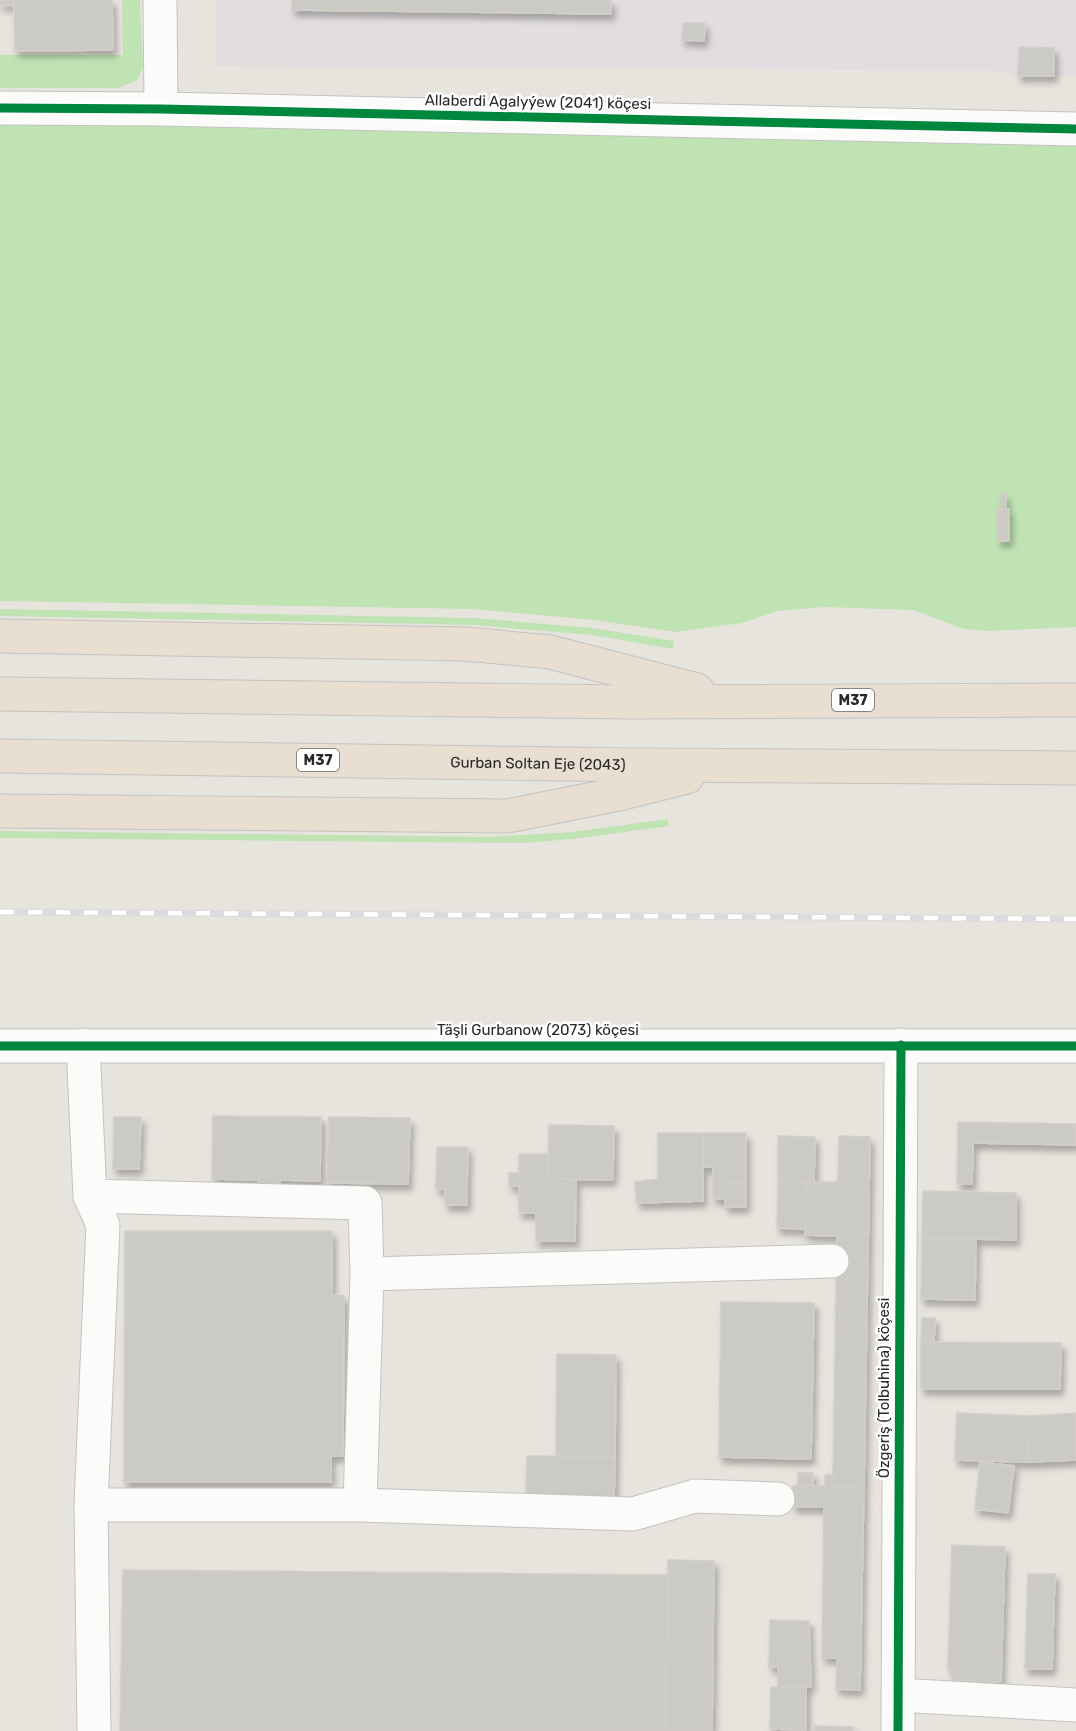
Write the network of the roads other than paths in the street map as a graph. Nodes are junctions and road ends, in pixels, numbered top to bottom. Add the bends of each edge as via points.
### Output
1 (160, 0) edge
2 (0, 108) edge
3 (161, 109) junction
4 (1076, 129) edge
5 (0, 636) edge
6 (0, 694) edge
7 (1076, 700) edge
8 (740, 701) junction
9 (0, 756) edge
10 (735, 766) junction
11 (1076, 768) edge
12 (0, 812) edge
13 (83, 1045) junction
14 (901, 1045) junction
15 (0, 1046) edge
16 (1076, 1046) edge
17 (90, 1196) junction
18 (832, 1261) dead end
19 (368, 1274) junction
20 (778, 1500) dead end
21 (91, 1505) junction
22 (360, 1505) junction
23 (898, 1695) junction
24 (1076, 1705) edge
25 (94, 1731) edge
26 (898, 1731) edge

1 - 3 street
2 - 3 street, Allaberdi Agalyýew (2041) köçesi
3 - 4 street, Allaberdi Agalyýew (2041) köçesi
5 - 8 highway via 466,644 550,652
6 - 8 highway, M37
7 - 8 highway, M37
9 - 10 highway, Gurban Soltan Eje (2043) / M37
10 - 11 highway, Gurban Soltan Eje (2043) / M37
10 - 12 highway via 507,816
13 - 14 street, Täşli Gurbanow (2073) köçesi
13 - 15 street, Täşli Gurbanow (2073) köçesi
13 - 17 street
14 - 16 street, Täşli Gurbanow (2073) köçesi
14 - 23 street, Özgeriş (Tolbuhina) köçesi
17 - 19 street via 365,1203
17 - 21 street via 103,1225
18 - 19 street
19 - 22 street
20 - 22 street via 695,1496 633,1514
21 - 22 street
21 - 25 street
23 - 24 street
23 - 26 street, Özgeriş (Tolbuhina) köçesi

